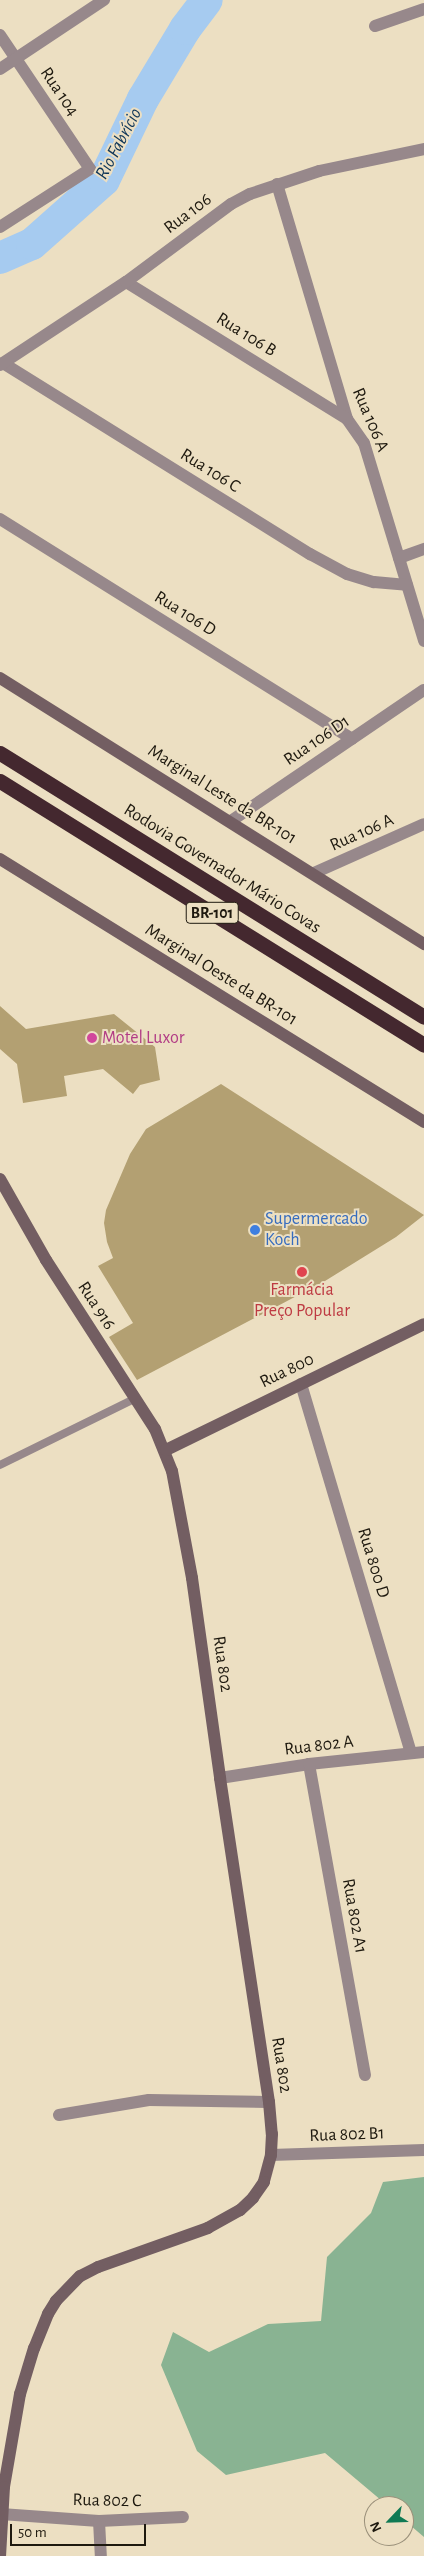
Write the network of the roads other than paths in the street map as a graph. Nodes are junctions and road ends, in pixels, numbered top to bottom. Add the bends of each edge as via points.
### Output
1 (104, 0) edge
2 (424, 9) edge
3 (375, 26) dead end
4 (0, 34) edge
5 (16, 59) junction
6 (0, 69) edge
7 (424, 149) edge
8 (278, 184) junction
9 (0, 227) edge
10 (126, 282) junction
11 (1, 364) edge
12 (347, 419) junction
13 (0, 519) edge
14 (424, 549) edge
15 (399, 558) junction
16 (407, 585) junction
17 (424, 641) edge
18 (0, 678) edge
19 (424, 690) edge
20 (352, 739) junction
21 (0, 753) edge
22 (0, 781) edge
23 (230, 821) junction
24 (424, 824) edge
25 (0, 859) edge
26 (314, 873) junction
27 (424, 944) edge
28 (424, 1016) edge
29 (424, 1045) edge
30 (424, 1122) edge
31 (0, 1179) edge
32 (423, 1327) edge
33 (301, 1384) junction
34 (136, 1398) junction
35 (166, 1450) junction
36 (0, 1465) edge
37 (424, 1752) edge
38 (411, 1753) junction
39 (309, 1764) junction
40 (220, 1778) junction
41 (365, 2075) dead end
42 (269, 2102) junction
43 (60, 2115) dead end
44 (424, 2150) edge
45 (270, 2155) junction
46 (2, 2514) junction
47 (183, 2517) dead end
48 (99, 2521) junction
49 (0, 2556) edge
50 (101, 2556) edge

1 - 5 street
2 - 3 street
4 - 5 street, Rua 104
5 - 6 street
5 - 9 street, Rua 104 via 90,169
7 - 8 street, Rua 106
8 - 10 street, Rua 106 via 230,204
8 - 12 street, Rua 106 A
10 - 11 street, Rua 106
10 - 12 street, Rua 106 B
11 - 16 street, Rua 106 C via 310,554 347,574 374,582
12 - 15 street, Rua 106 A via 364,443
13 - 20 street, Rua 106 D
14 - 15 street
15 - 16 street, Rua 106 A
16 - 17 street, Rua 106 A
18 - 23 main road, Marginal Leste da BR-101
19 - 20 street, Rua 106 D1
20 - 23 street, Rua 106 D1
21 - 28 highway, Rodovia Governador Mário Covas / BR-101
22 - 29 highway, BR-101
23 - 26 main road, Marginal Leste da BR-101
24 - 26 street, Rua 106 A
25 - 30 main road, Marginal Oeste da BR-101
26 - 27 main road, Marginal Leste da BR-101
31 - 34 main road, Rua 916 via 56,1276
32 - 33 main road, Rua 800
33 - 35 main road, Rua 800
33 - 38 street, Rua 800 D
34 - 35 main road, Rua 916
34 - 36 lane
35 - 40 main road, Rua 802 via 192,1578
37 - 38 street, Rua 802 A
38 - 39 street, Rua 802 A
39 - 40 street, Rua 802 A
39 - 41 street, Rua 802 A1
40 - 42 main road, Rua 802
42 - 43 street via 149,2100
42 - 45 main road, Rua 802
44 - 45 street, Rua 802 B1
45 - 46 main road, Rua 802 via 264,2182 253,2198 225,2220 98,2267 80,2276 56,2301 34,2348 20,2394 8,2457
46 - 48 street, Rua 802 C
46 - 49 main road, Rua 802
47 - 48 street, Rua 802 C
48 - 50 street

